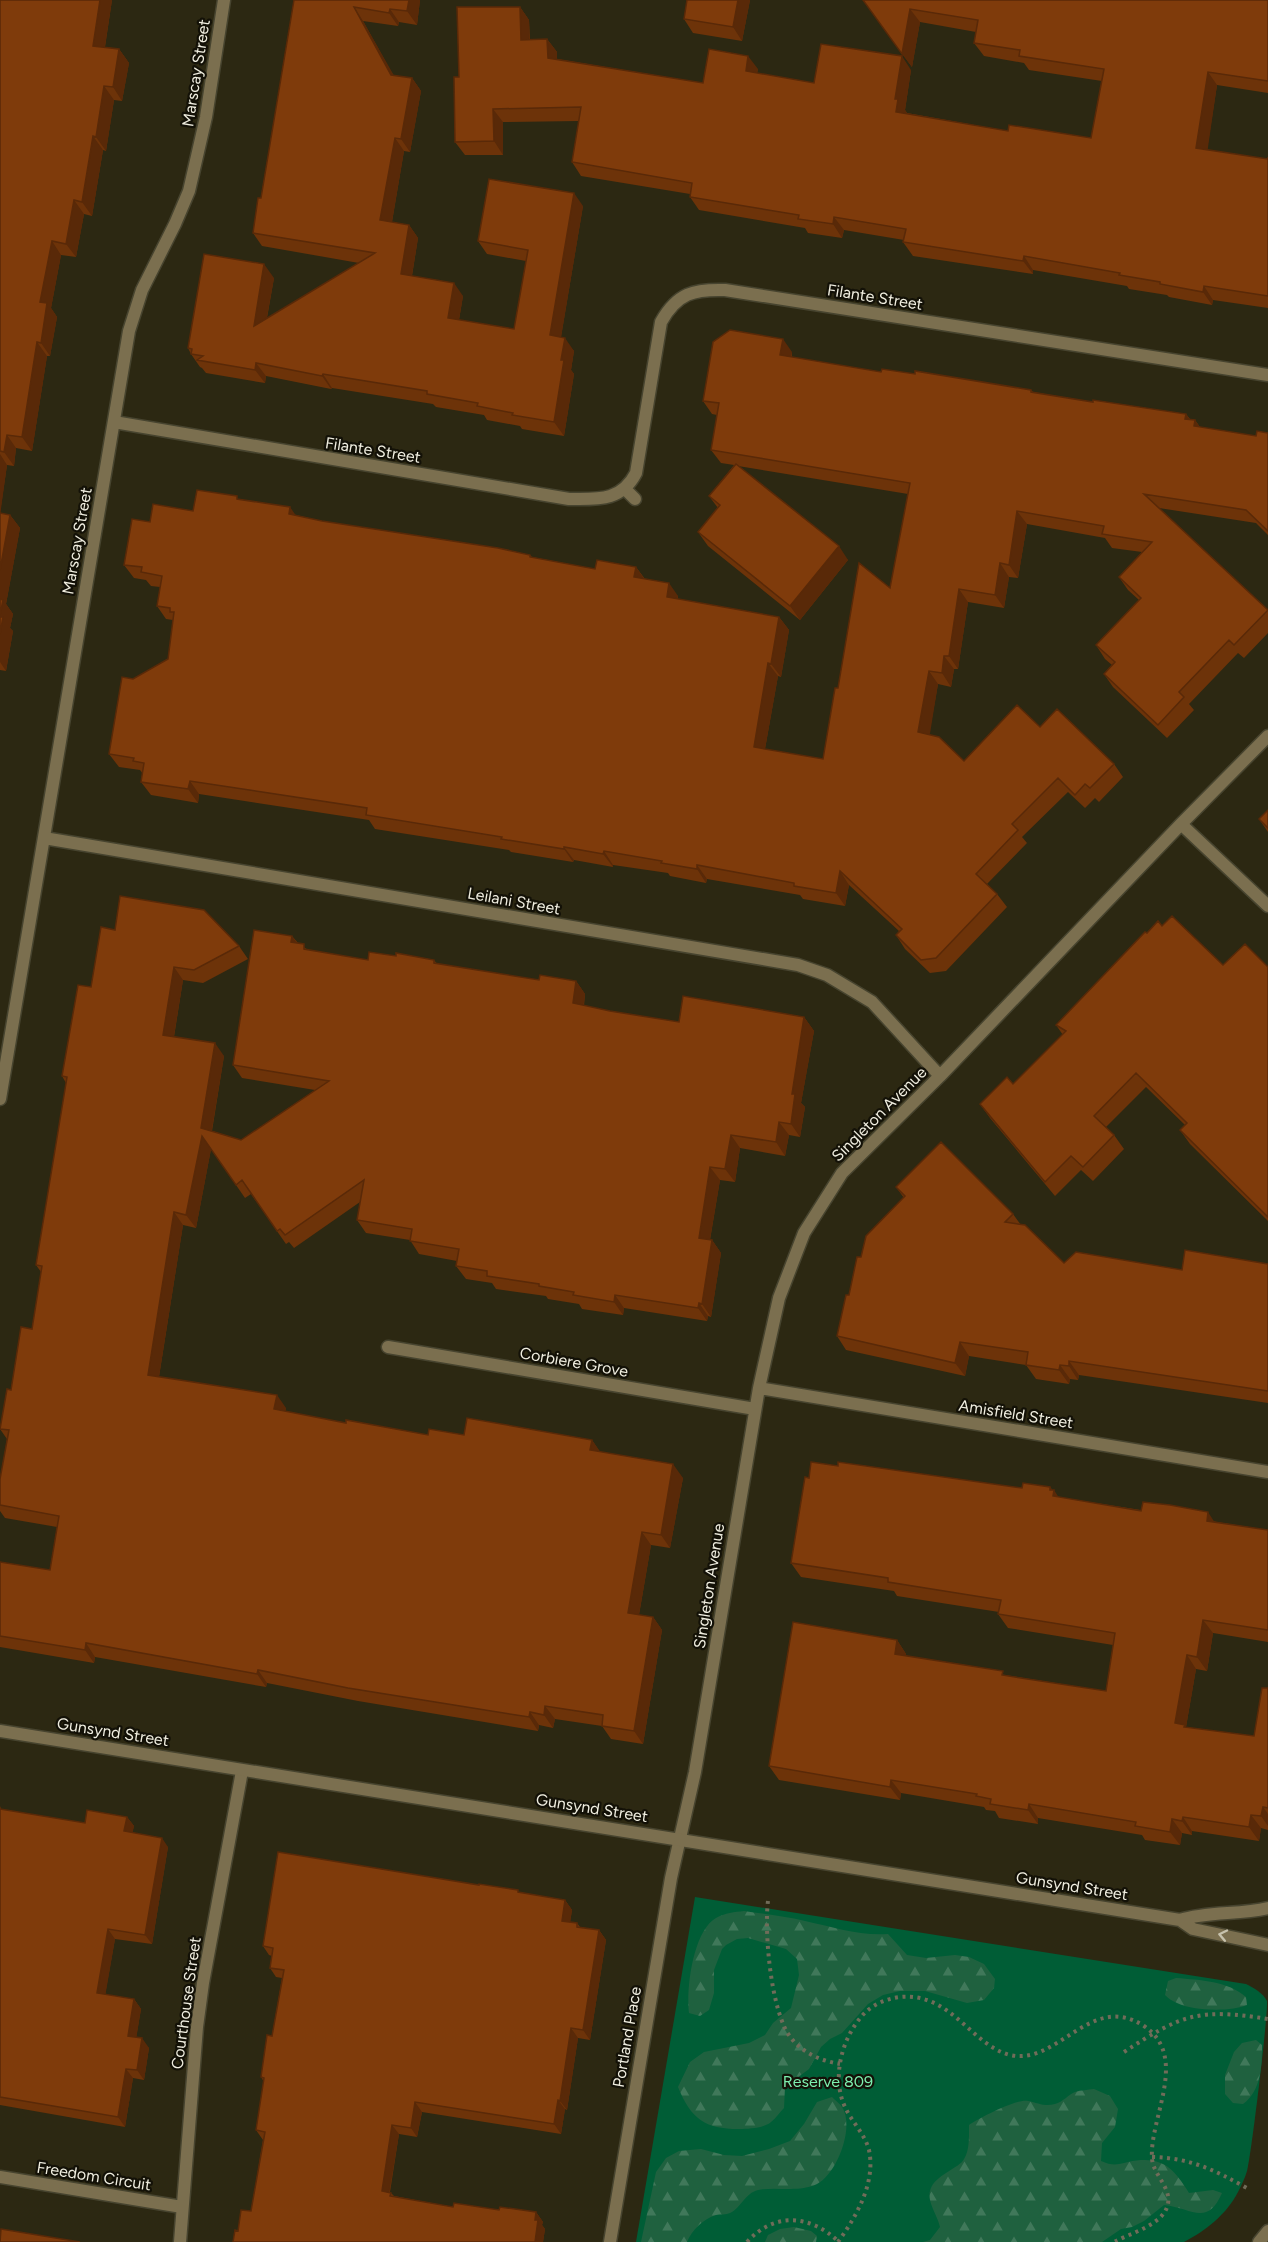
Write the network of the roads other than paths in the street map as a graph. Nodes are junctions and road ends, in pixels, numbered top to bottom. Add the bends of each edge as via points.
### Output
1 (224, 0) edge
2 (1268, 375) edge
3 (114, 422) junction
4 (625, 489) junction
5 (635, 499) dead end
6 (1268, 736) edge
7 (1181, 824) junction
8 (44, 838) junction
9 (1268, 906) edge
10 (940, 1076) junction
11 (0, 1099) edge
12 (388, 1347) dead end
13 (759, 1389) junction
14 (755, 1409) junction
15 (1268, 1472) edge
16 (0, 1731) edge
17 (242, 1771) junction
18 (680, 1839) junction
19 (1268, 1908) edge
20 (1180, 1920) junction
21 (1268, 1945) edge
22 (0, 2177) edge
23 (182, 2207) junction
24 (1268, 2231) edge
25 (180, 2242) edge
26 (610, 2242) edge
27 (1259, 2242) edge

1 - 3 street, Marscay Street via 189,191 141,290 129,331
2 - 4 street, Filante Street via 725,290 695,290 674,302 661,322 636,473
3 - 4 street, Filante Street via 568,499 601,499
3 - 8 street, Marscay Street
4 - 5 street
6 - 7 street, Singleton Avenue
7 - 9 street
7 - 10 street, Singleton Avenue
8 - 10 street, Leilani Street via 798,965 827,975 872,1002
8 - 11 street, Marscay Street
10 - 13 street, Singleton Avenue via 842,1173 804,1233 779,1298
12 - 14 street, Corbiere Grove
13 - 14 street, Singleton Avenue
13 - 15 street, Amisfield Street
14 - 18 street, Singleton Avenue via 695,1772
16 - 17 street, Gunsynd Street
17 - 18 street, Gunsynd Street
17 - 23 street, Courthouse Street via 203,1983
18 - 20 street, Gunsynd Street
18 - 26 street, Portland Place
19 - 20 street, Gunsynd Street
21 -> 20 street, Gunsynd Street via 1193,1929
22 - 23 street, Freedom Circuit
23 - 25 street, Courthouse Street
24 - 27 street

